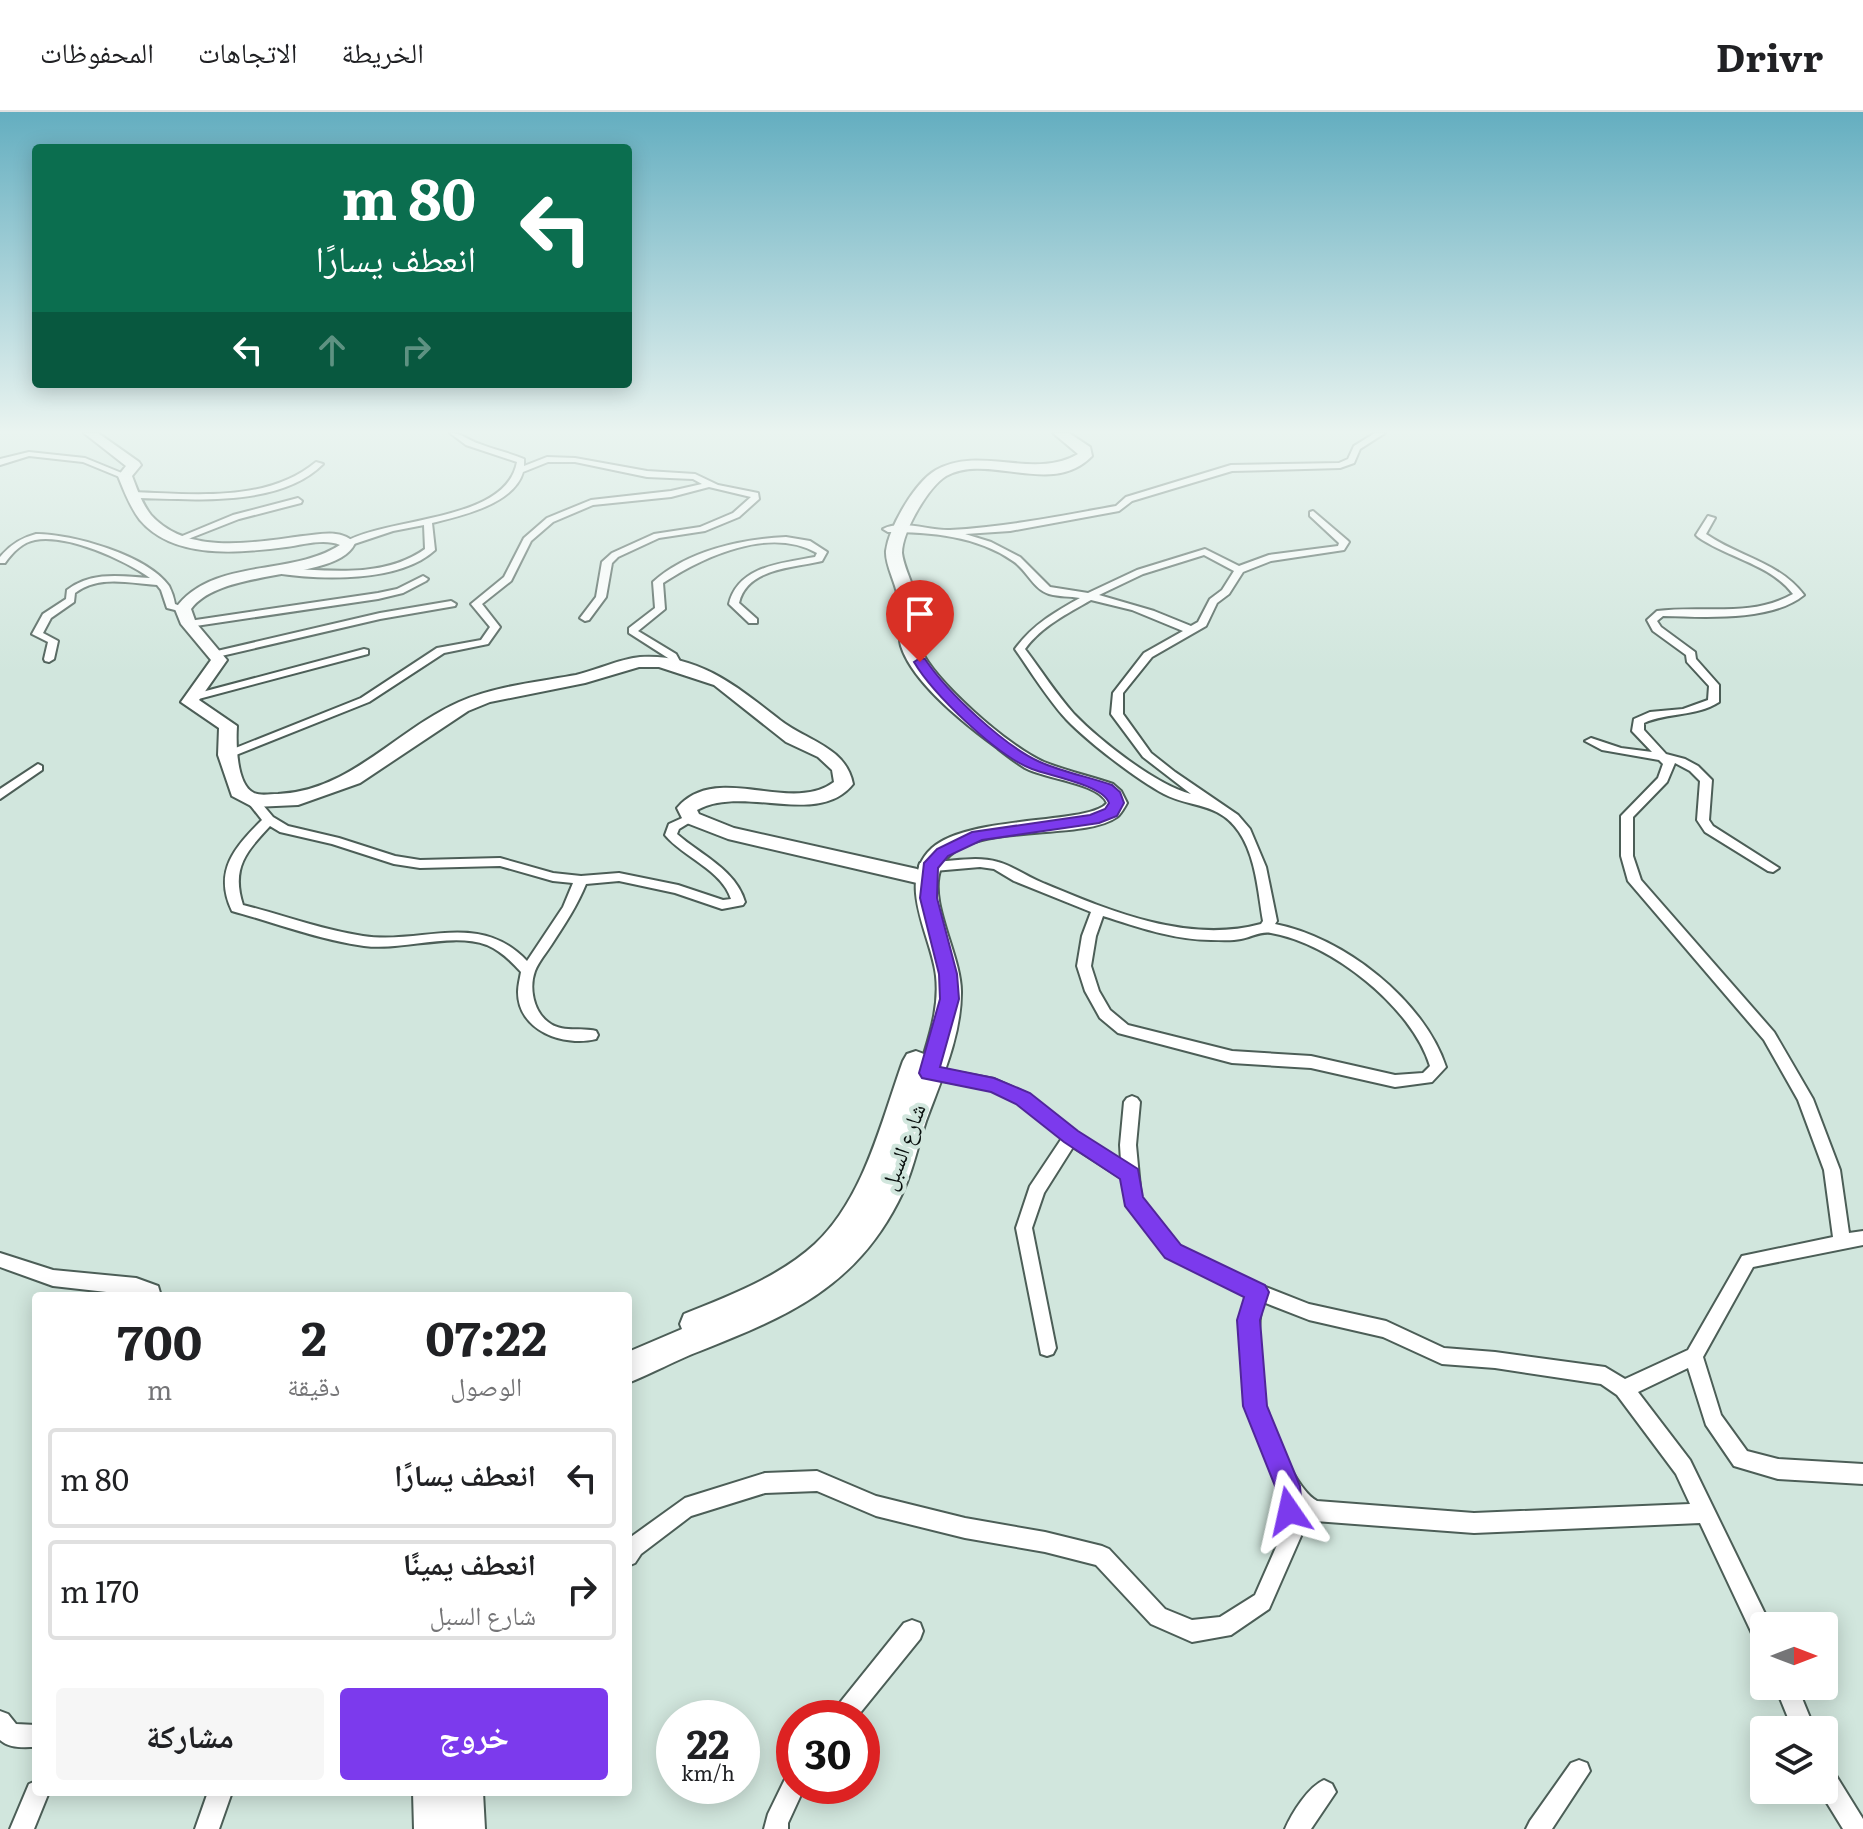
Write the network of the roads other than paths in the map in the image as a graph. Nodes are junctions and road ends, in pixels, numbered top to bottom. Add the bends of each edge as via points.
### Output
1 (143, 513) edge
2 (251, 513) edge
3 (454, 513) edge
4 (567, 513) edge
5 (738, 513) edge
6 (901, 513) edge
7 (906, 513) edge
8 (1091, 513) edge
9 (1313, 514) dead end
10 (1711, 518) dead end
11 (428, 523) junction
12 (895, 529) junction
13 (948, 533) junction
14 (180, 539) junction
15 (348, 543) junction
16 (2, 561) dead end
17 (1239, 570) junction
18 (273, 571) junction
19 (423, 579) dead end
20 (160, 582) junction
21 (1090, 596) junction
22 (451, 604) dead end
23 (186, 617) junction
24 (585, 618) dead end
25 (753, 621) dead end
26 (1192, 631) junction
27 (364, 652) dead end
28 (217, 654) junction
29 (49, 659) dead end
30 (677, 665) junction
31 (191, 698) junction
32 (1591, 741) dead end
33 (227, 755) junction
34 (1662, 756) junction
35 (38, 768) dead end
36 (0, 795) edge
37 (253, 801) junction
38 (1214, 804) junction
39 (691, 818) junction
40 (269, 820) junction
41 (1773, 868) dead end
42 (922, 869) junction
43 (581, 880) junction
44 (1099, 909) junction
45 (1266, 927) junction
46 (528, 971) junction
47 (591, 1035) dead end
48 (929, 1073) junction
49 (1132, 1102) dead end
50 (1071, 1137) junction
51 (1130, 1175) junction
52 (1863, 1238) edge
53 (1842, 1242) junction
54 (0, 1260) edge
55 (152, 1292) edge
56 (1257, 1292) junction
57 (632, 1347) edge
58 (1047, 1348) dead end
59 (1694, 1356) junction
60 (632, 1366) edge
61 (1624, 1389) junction
62 (1863, 1474) edge
63 (1287, 1486) junction
64 (1705, 1513) junction
65 (632, 1550) edge
66 (1753, 1612) edge
67 (912, 1631) dead end
68 (856, 1700) edge
69 (0, 1722) edge
70 (32, 1736) edge
71 (1579, 1771) dead end
72 (1324, 1792) dead end
73 (35, 1796) edge
74 (219, 1796) edge
75 (433, 1796) edge
76 (463, 1796) edge
77 (1838, 1800) edge
78 (785, 1804) edge
79 (22, 1829) edge
80 (207, 1829) edge
81 (434, 1829) edge
82 (465, 1829) edge
83 (776, 1829) edge
84 (1297, 1829) edge
85 (1538, 1829) edge
86 (1856, 1829) edge

1 - 14 street via 168,536
2 - 14 street
3 - 11 street
4 - 33 street via 527,540 508,579 476,604 495,627 484,642 441,650 365,700
5 - 24 street via 702,529 657,536 615,555 607,562 601,597
6 - 12 main road
7 - 12 main road
8 - 13 street
9 - 17 street via 1344,542 1341,548 1269,558
10 - 34 street via 1701,535 1792,583 1799,595 1786,606 1661,613 1652,620 1691,654 1714,685 1713,702 1638,721 1638,731
11 - 15 street
11 - 18 street via 430,550 403,566 357,572
12 - 13 street
12 - 42 main road via 910,646 930,678 973,721 1034,765 1106,788 1117,803 1094,820 978,835
13 - 21 street via 1001,550 1053,592
14 - 15 street via 217,546 321,538
15 - 18 street via 331,556
16 - 20 street via 27,539 49,536 126,559
17 - 21 street via 1205,552 1140,572
17 - 26 street
18 - 23 street via 199,591 187,599
19 - 23 street via 378,596
20 - 23 street via 171,606
20 - 29 street via 101,578 75,586 71,600 47,616 37,634 53,641
21 - 26 street via 1165,616
21 - 38 street via 1051,619 1020,649 1070,716 1114,754 1170,792
22 - 28 street
23 - 28 street
25 - 30 street via 734,604 742,582 819,559 822,552 814,544 791,538 731,547 675,569 658,582 660,609 633,630
26 - 38 street via 1148,655 1118,693 1117,714 1147,755
27 - 31 street
28 - 31 street via 215,673 195,688
30 - 37 street via 638,662 485,698 462,707 353,779 298,799
30 - 39 street via 720,681 792,738 824,753 841,768 844,784 837,792 813,799 715,795 687,808
31 - 33 street via 228,726
32 - 34 street via 1626,755
33 - 37 street via 239,792
34 - 41 street via 1678,758 1706,780 1703,820 1709,829
34 - 53 street via 1669,763 1663,779 1627,816 1627,856 1635,881 1769,1036 1805,1099 1832,1170
35 - 36 street
37 - 40 street
38 - 45 street via 1234,818 1253,847 1270,921
39 - 42 street via 773,844
39 - 43 street via 673,827 671,835 710,864 738,902 714,903 678,889 619,877
40 - 43 street via 284,829 394,860 500,862
40 - 46 street via 233,865 228,886 237,908 367,942 468,936 490,940 515,954
42 - 44 street via 975,863 999,867
42 - 48 main road, شارع السبل via 948,974 949,999
42 - 57 main road, شارع السبل via 920,928 934,975 935,1001 868,1190 836,1242 780,1283 736,1307
43 - 46 street
44 - 45 street via 1135,922 1201,934 1231,936
44 - 45 street via 1084,966 1105,1014 1123,1029 1232,1057 1311,1062 1395,1081 1427,1078 1438,1067 1437,1055 1398,1005 1343,957 1302,936
46 - 47 street via 525,994 543,1027 560,1034
48 - 50 street via 994,1085 1023,1098
48 - 60 main road, شارع السبل via 888,1194 828,1271 782,1304
49 - 51 street
50 - 51 street
50 - 58 street via 1036,1191 1024,1228
51 - 56 street via 1133,1200 1173,1252
52 - 53 street
53 - 59 street via 1748,1261
54 - 55 street via 53,1278
56 - 61 street via 1309,1312 1386,1329 1442,1356 1605,1376
56 - 63 street via 1249,1320 1255,1406
59 - 61 street
59 - 62 street via 1713,1419 1741,1459 1778,1469
61 - 64 street via 1683,1467
63 - 64 street via 1315,1511 1474,1523
63 - 65 street via 1291,1536 1262,1602 1223,1627 1192,1631 1158,1617 1102,1556 876,1506 817,1481 765,1483 685,1508
64 - 66 street
67 - 68 street
69 - 70 street via 10,1735
71 - 85 street
72 - 84 street
73 - 79 street
74 - 80 street
75 - 81 main road
76 - 82 main road
77 - 86 street
78 - 83 street

